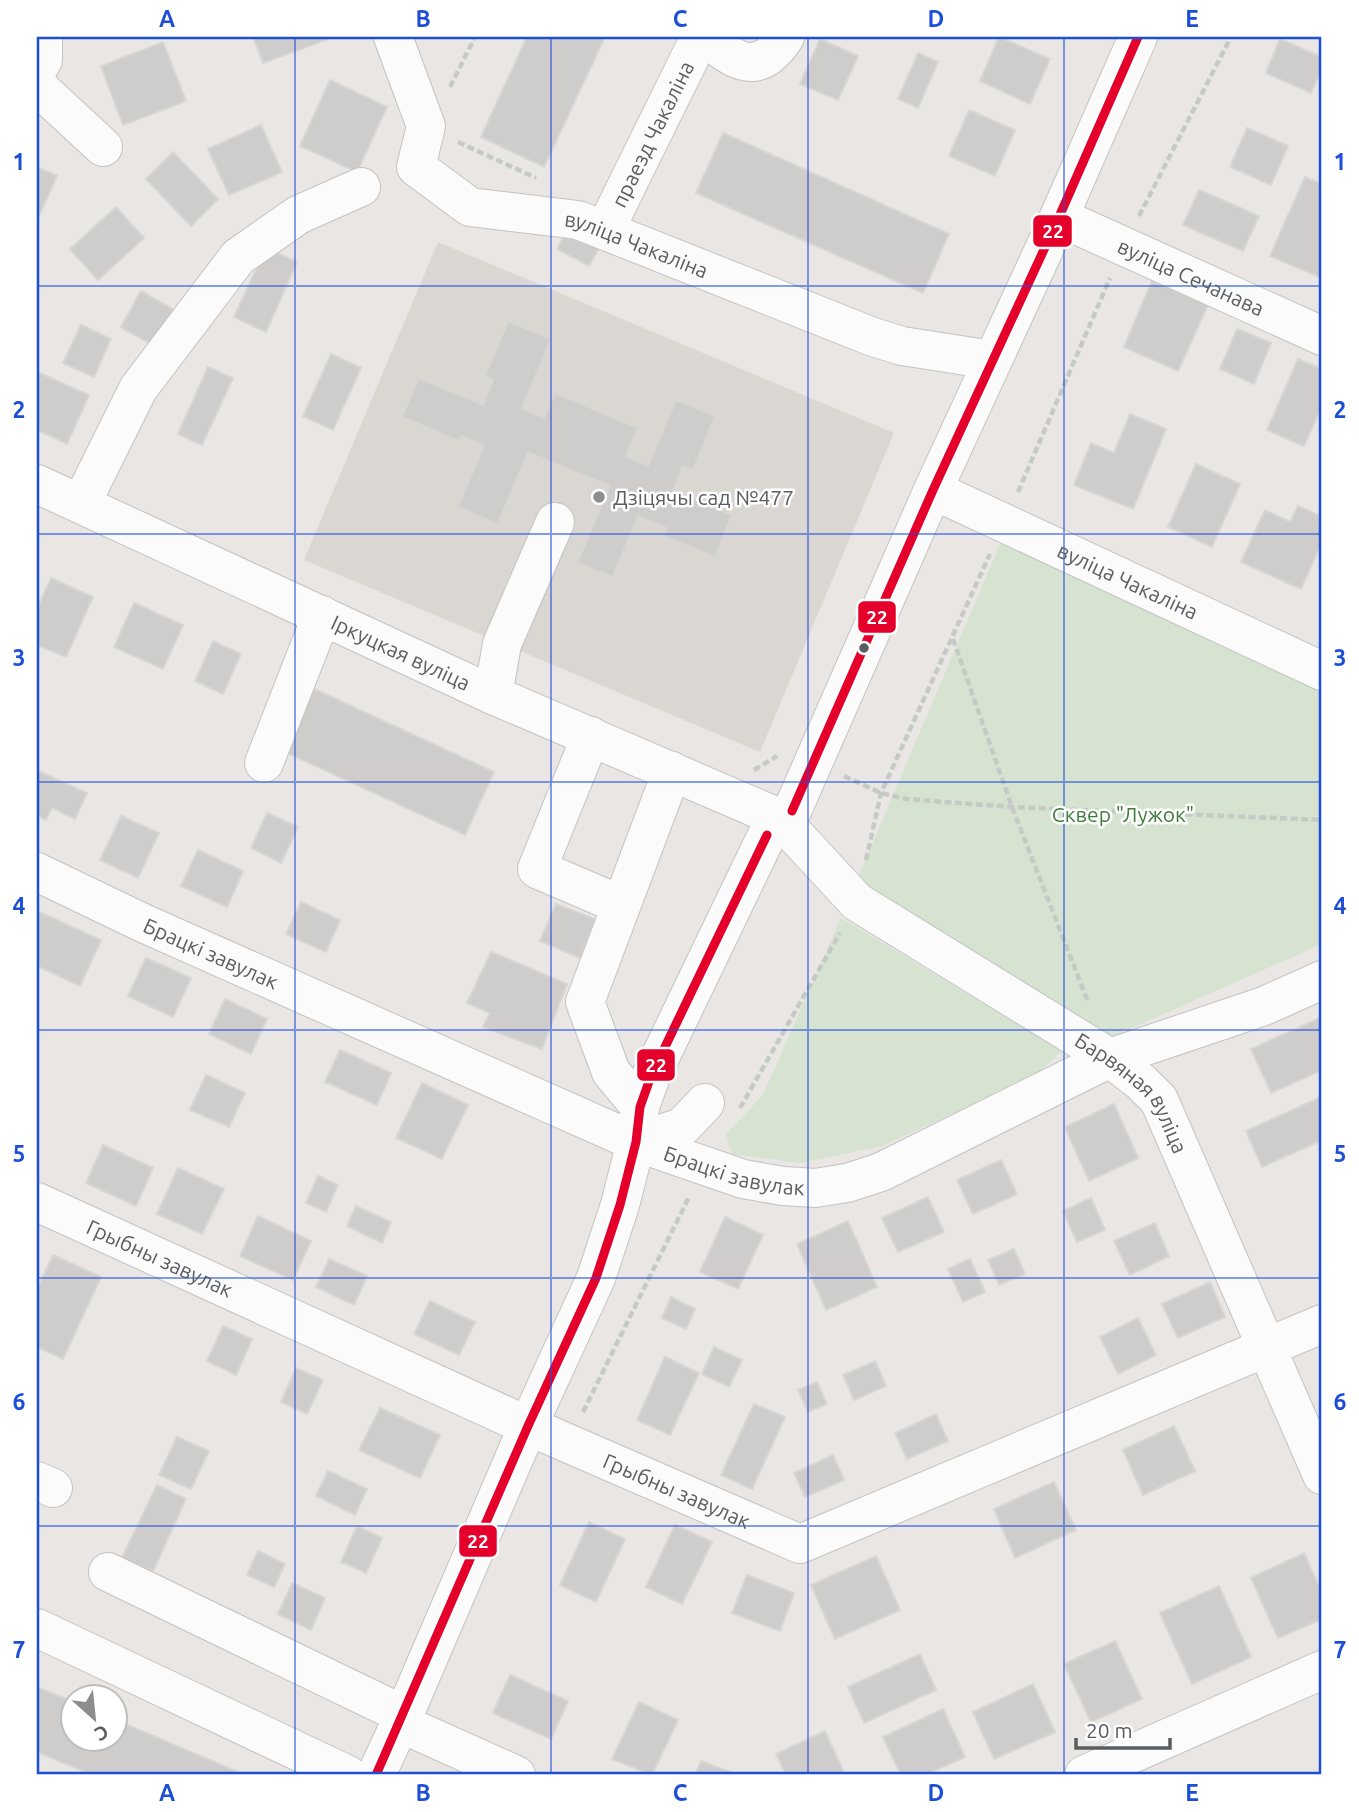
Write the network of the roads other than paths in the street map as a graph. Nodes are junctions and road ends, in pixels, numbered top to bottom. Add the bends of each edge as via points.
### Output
1 (43, 37) edge
2 (393, 37) edge
3 (699, 37) edge
4 (706, 37) edge
5 (785, 37) edge
6 (1138, 37) edge
7 (37, 71) edge
8 (37, 86) edge
9 (103, 147) dead end
10 (360, 187) dead end
11 (1059, 218) junction
12 (605, 230) junction
13 (1322, 336) edge
14 (992, 360) junction
15 (37, 484) edge
16 (933, 490) junction
17 (81, 504) junction
18 (555, 522) dead end
19 (322, 615) junction
20 (1322, 671) edge
21 (493, 695) junction
22 (591, 736) junction
23 (264, 763) dead end
24 (673, 771) junction
25 (781, 824) junction
26 (37, 872) edge
27 (621, 905) junction
28 (1322, 980) edge
29 (1110, 1058) junction
30 (719, 1111) road end
31 (638, 1124) junction
32 (37, 1202) edge
33 (1322, 1324) edge
34 (1267, 1348) junction
35 (527, 1426) junction
36 (1322, 1475) edge
37 (108, 1572) dead end
38 (37, 1628) edge
39 (1322, 1670) edge
40 (402, 1719) junction
41 (348, 1775) edge
42 (376, 1775) edge
43 (516, 1775) edge
44 (1084, 1775) edge

1 - 7 street via 43,60
2 - 12 street, вуліца Чакаліна via 426,126 416,167 470,207 578,220
3 - 12 street, праезд Чакаліна
4 - 5 street, праезд Чакаліна via 729,57 757,62 768,57
6 - 11 street
8 - 9 street
10 - 17 street via 298,215 238,257 138,389
11 - 13 street, вуліца Сечанава
11 - 14 street
12 - 14 street, вуліца Чакаліна via 873,337
14 - 16 street
15 - 17 street, Іркуцкая вуліца
16 - 20 street, вуліца Чакаліна
16 - 25 street
17 - 19 street, Іркуцкая вуліца
18 - 21 street via 502,644
19 - 21 street, Іркуцкая вуліца
19 - 23 street
21 - 22 street, Іркуцкая вуліца
22 - 24 street, Іркуцкая вуліца
22 - 27 street via 537,869
24 - 25 street, Іркуцкая вуліца
24 - 27 street
25 - 29 street, Барвяная вуліца via 857,902
25 - 31 street via 651,1076
26 - 31 street, Брацкі завулак via 143,923
27 - 31 street via 585,1002 611,1072
28 - 29 street, Брацкі завулак via 1264,1006
29 - 31 street, Брацкі завулак via 881,1172 815,1188 743,1179 705,1165
29 - 34 street, Барвяная вуліца via 1159,1100
30 - 31 street via 682,1127
31 - 35 street via 620,1205 596,1278
32 - 35 street, Грыбны завулак
33 - 34 street, Грыбны завулак
34 - 35 street, Грыбны завулак via 800,1544
34 - 36 street, Барвяная вуліца
35 - 40 street
37 - 40 street
38 - 41 street
39 - 44 street
40 - 42 street
40 - 43 street

